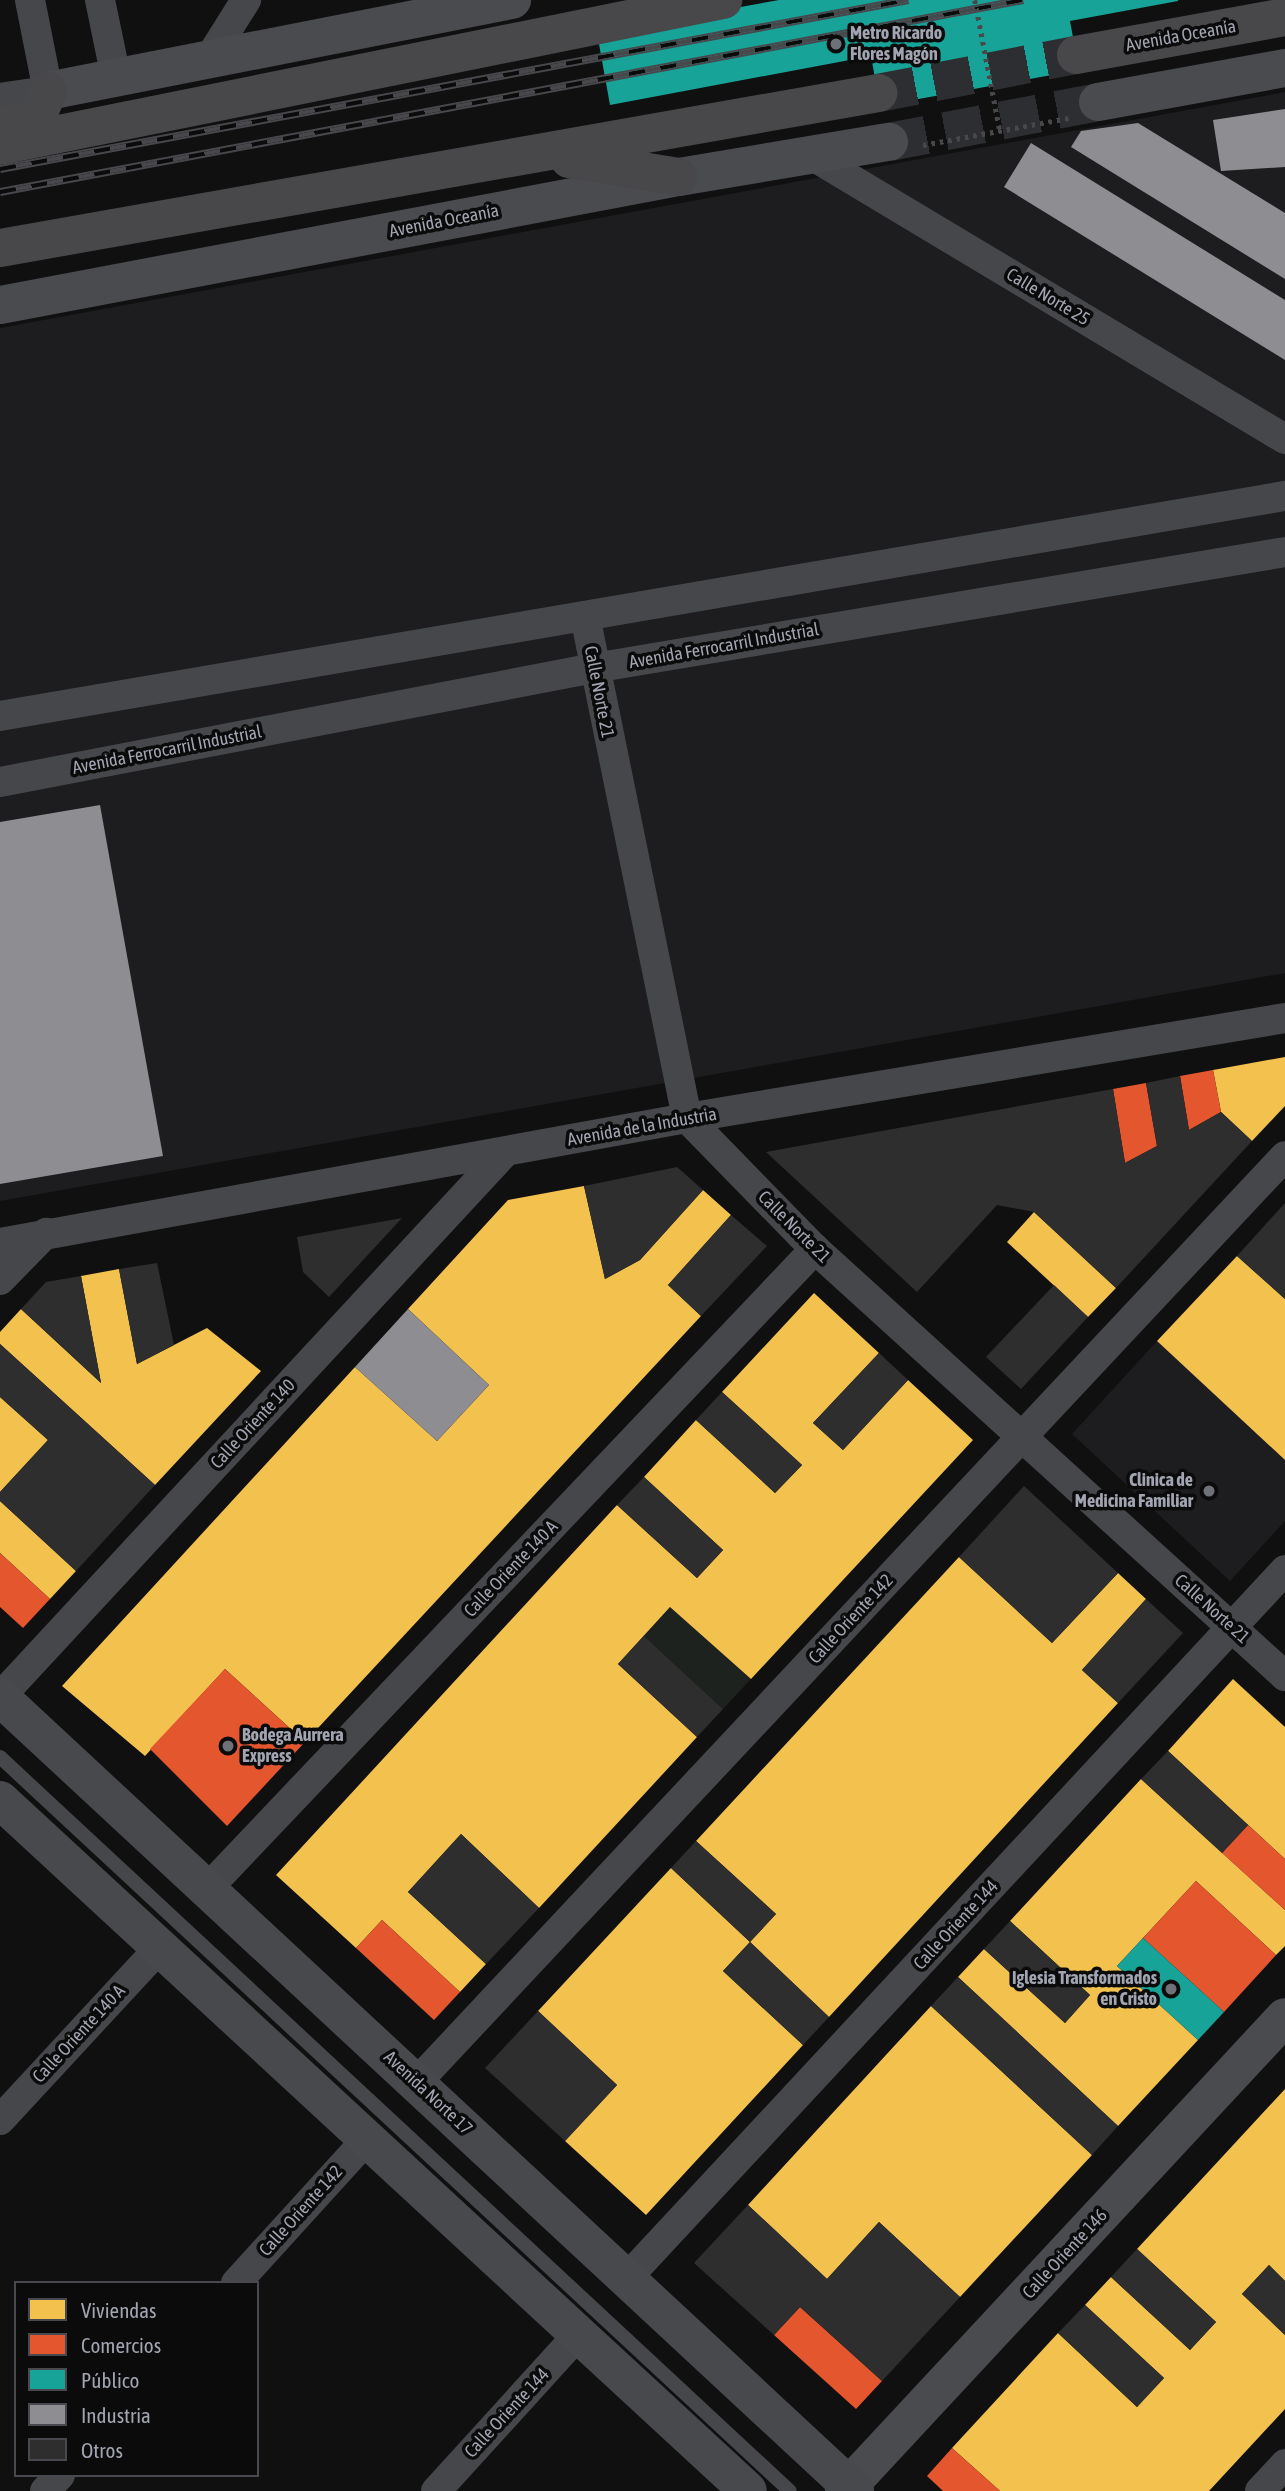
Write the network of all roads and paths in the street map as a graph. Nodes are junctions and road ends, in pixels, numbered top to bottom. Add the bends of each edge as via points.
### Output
1 (30, 0) edge
2 (100, 0) edge
3 (246, 0) edge
4 (512, 0) edge
5 (723, 0) edge
6 (975, 0) edge
7 (1285, 17) edge
8 (1076, 55) tunnel mouth
9 (209, 59) junction
10 (1285, 68) edge
11 (116, 76) junction
12 (48, 90) junction
13 (878, 93) tunnel mouth
14 (0, 98) edge
15 (1087, 109) joint
16 (0, 128) edge
17 (1000, 131) junction
18 (903, 144) joint
19 (0, 146) edge
20 (539, 154) junction
21 (811, 155) junction
22 (679, 177) junction
23 (18, 245) edge
24 (0, 305) edge
25 (1285, 439) edge
26 (1285, 496) edge
27 (1285, 552) edge
28 (585, 616) junction
29 (594, 668) junction
30 (0, 716) edge
31 (0, 782) edge
32 (1285, 1018) edge
33 (687, 1118) junction
34 (505, 1152) junction
35 (1285, 1156) edge
36 (46, 1233) junction
37 (0, 1243) edge
38 (815, 1249) junction
39 (0, 1280) edge
40 (1021, 1437) junction
41 (1285, 1570) edge
42 (1233, 1628) junction
43 (1285, 1676) edge
44 (0, 1697) edge
45 (0, 1719) edge
46 (0, 1758) edge
47 (0, 1800) edge
48 (207, 1889) junction
49 (159, 1948) junction
50 (1285, 2017) edge
51 (417, 2082) junction
52 (0, 2120) edge
53 (366, 2140) junction
54 (626, 2279) junction
55 (238, 2281) edge
56 (578, 2335) junction
57 (1285, 2464) edge
58 (58, 2477) edge
59 (846, 2490) edge
60 (45, 2491) edge
61 (436, 2491) edge
62 (748, 2491) edge
63 (790, 2491) edge
64 (1260, 2491) edge

1 - 12 street
2 - 11 street
3 - 9 street
4 - 9 main road
5 - 19 highway
6 - 17 path, bridge
7 - 8 highway, Avenida Oceanía
9 - 11 main road
10 - 15 main road
11 - 12 main road
12 - 14 street
12 - 16 highway via 37,118
13 - 20 highway
15 - 17 path
17 - 18 path
18 - 21 main road, Avenida Oceanía
20 - 22 highway
20 - 23 highway
21 - 22 main road, Avenida Oceanía
21 - 25 street, Calle Norte 25
22 - 24 main road, Avenida Oceanía
26 - 28 street
27 - 29 street, Avenida Ferrocarril Industrial
28 - 29 street, Calle Norte 21
28 - 30 street
29 - 31 street, Avenida Ferrocarril Industrial
29 - 33 street, Calle Norte 21
32 - 33 street, Avenida de la Industria
33 - 34 street, Avenida de la Industria
33 - 38 street, Calle Norte 21
34 - 36 street, Avenida de la Industria
34 - 44 street, Calle Oriente 140
35 - 40 street, Calle Oriente 142
36 - 37 street, Avenida de la Industria
36 - 39 street
38 - 40 street, Calle Norte 21
38 - 48 street, Calle Oriente 140 A
40 - 42 street, Calle Norte 21
40 - 51 street, Calle Oriente 142
41 - 42 street, Calle Oriente 144
42 - 43 street, Calle Norte 21
42 - 54 street, Calle Oriente 144
44 - 48 main road, Avenida Norte 17
45 - 59 lane
46 - 63 lane
47 - 49 main road
48 - 51 main road, Avenida Norte 17
49 - 52 street, Calle Oriente 140 A
49 - 53 main road
50 - 59 main road, Calle Oriente 146
51 - 54 main road, Avenida Norte 17
53 - 55 street, Calle Oriente 142
53 - 56 main road
54 - 59 main road, Avenida Norte 17
56 - 61 street, Calle Oriente 144
56 - 62 main road
57 - 64 street
58 - 60 street

